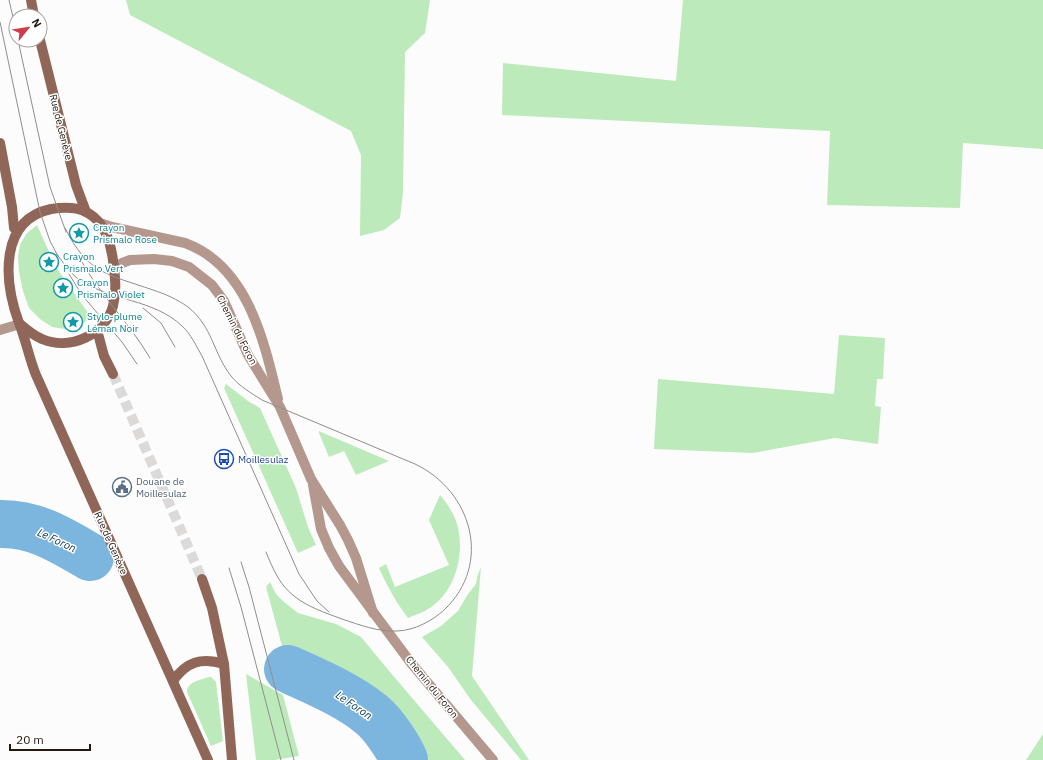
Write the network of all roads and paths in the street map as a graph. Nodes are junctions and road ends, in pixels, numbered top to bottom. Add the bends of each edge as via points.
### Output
1 (42, 48) edge
2 (0, 143) edge
3 (86, 212) junction
4 (100, 223) junction
5 (14, 228) junction
6 (115, 270) junction
7 (20, 324) junction
8 (0, 330) edge
9 (97, 330) junction
10 (113, 374) tunnel mouth
11 (280, 407) junction
12 (311, 479) junction
13 (202, 580) tunnel mouth
14 (374, 613) junction
15 (224, 664) junction
16 (173, 681) junction
17 (208, 760) edge
18 (232, 760) edge
19 (493, 760) edge

1 - 3 main road, Rue de Genève via 76,185
2 - 5 main road
3 - 4 main road, Rue de Genève
3 - 5 main road, Rue de Genève via 72,207 49,210 30,215
4 - 6 main road, Rue de Genève via 111,249
4 - 11 street, Chemin du Foron via 185,243 208,255 221,266 241,292 252,313 267,351
5 - 7 main road, Rue de Genève via 5,245 4,261 14,309
6 - 9 main road, Rue de Genève via 113,306
6 - 11 street, Chemin du Foron via 130,260 154,259 172,261 189,267 202,276 224,301 248,355
7 - 8 street
7 - 9 main road, Rue de Genève via 31,333 53,342 77,342
7 - 16 main road, Rue de Genève via 36,375
9 - 10 main road via 104,356
11 - 12 street, Chemin du Foron
12 - 14 street, Chemin du Foron via 354,552
12 - 14 street, Chemin du Foron via 321,529 329,548 339,566
13 - 15 main road via 212,608
14 - 19 street, Chemin du Foron via 411,663
15 - 16 main road via 204,661 192,664 181,670
15 - 18 main road
16 - 17 main road, Rue de Genève

